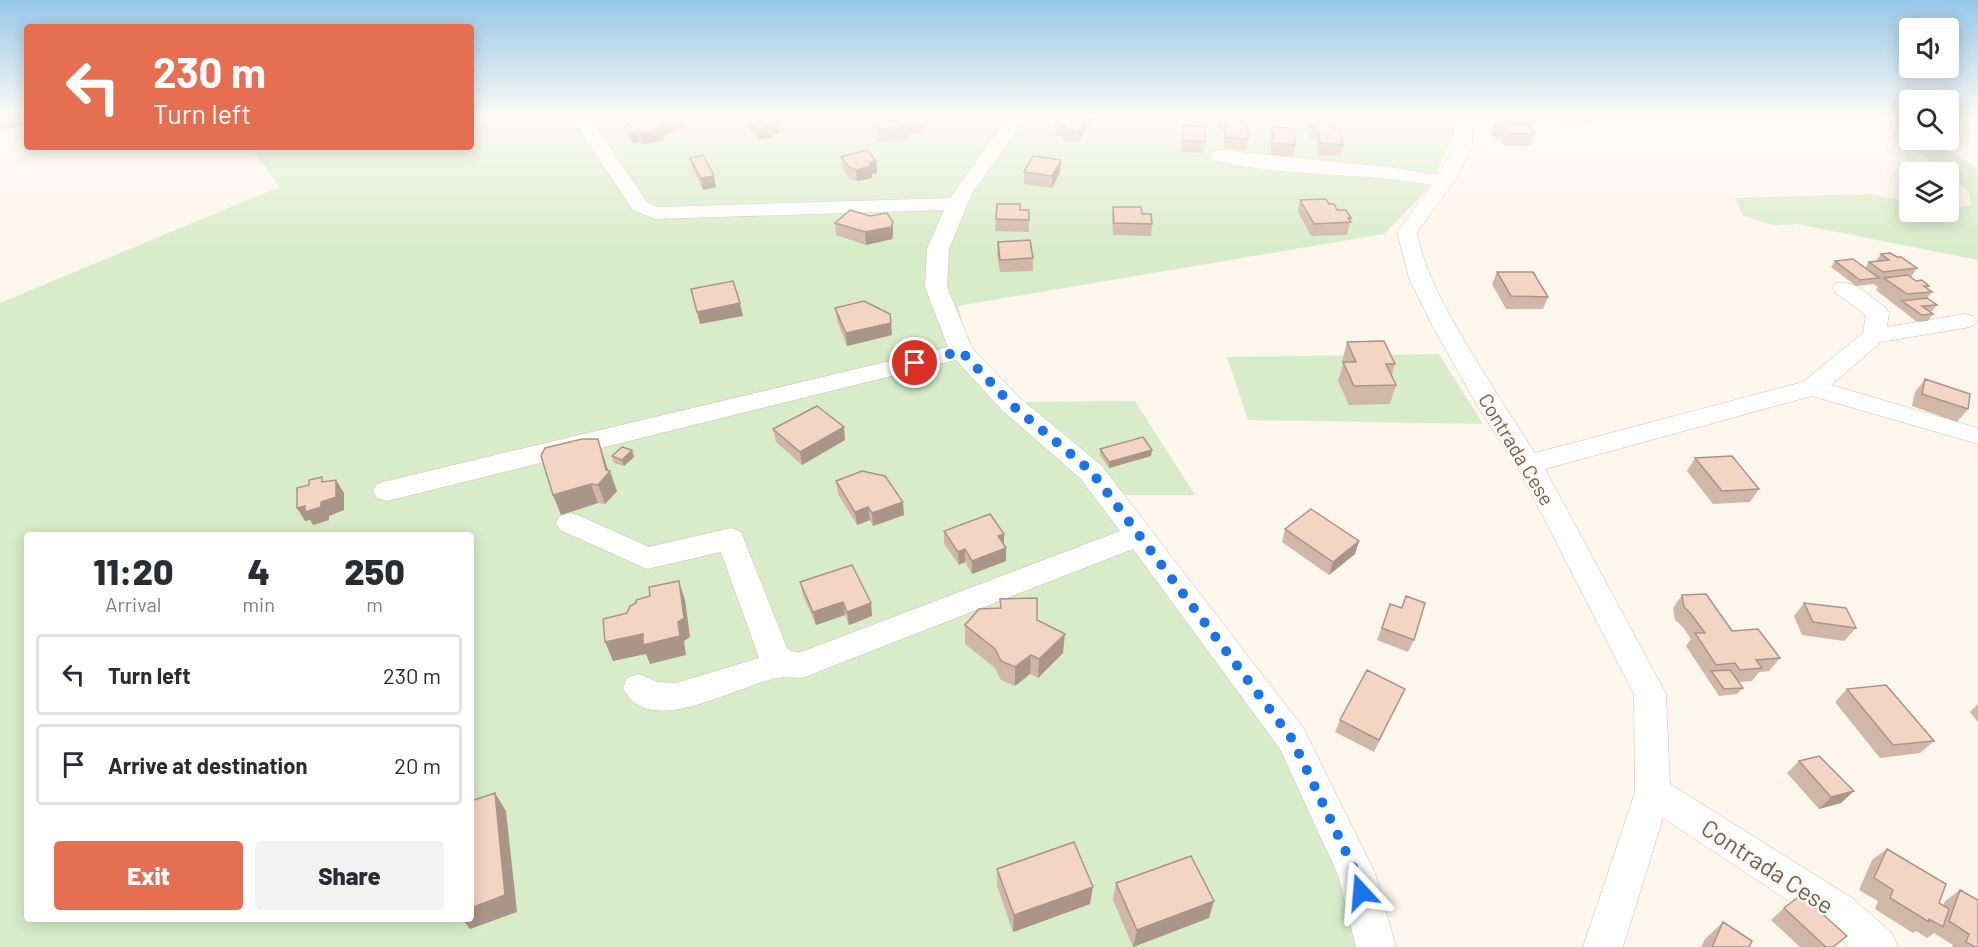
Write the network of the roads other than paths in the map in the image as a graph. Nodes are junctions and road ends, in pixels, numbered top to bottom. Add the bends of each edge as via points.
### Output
1 (609, 160) edge
2 (986, 160) edge
3 (1242, 160) edge
4 (1456, 160) edge
5 (1444, 182) junction
6 (958, 204) junction
7 (1844, 288) dead end
8 (1965, 321) dead end
9 (1874, 336) junction
10 (961, 351) junction
11 (1812, 388) junction
12 (1976, 436) dead end
13 (1529, 464) junction
14 (387, 491) dead end
15 (570, 523) dead end
16 (1138, 535) junction
17 (783, 664) junction
18 (639, 688) dead end
19 (1653, 792) junction
20 (1376, 947) edge
21 (1603, 947) edge
22 (1878, 947) edge

1 - 6 street via 640,206 655,213
2 - 6 street
3 - 5 street via 1416,175
4 - 5 street, Contrada Cese
5 - 13 street, Contrada Cese via 1407,232 1409,244 1420,278 1444,325
6 - 10 street via 938,249 936,287
7 - 9 street via 1878,313
8 - 9 street
9 - 11 street
10 - 14 street
10 - 16 street via 1012,405 1091,471
11 - 12 street
11 - 13 street
13 - 19 street, Contrada Cese via 1650,694
15 - 17 street via 647,558 731,539 774,656
16 - 17 street via 802,665
16 - 20 street via 1292,739 1356,873
17 - 18 street via 676,697 651,696
19 - 21 street, Contrada Cese
19 - 22 street, Contrada Cese via 1838,911

